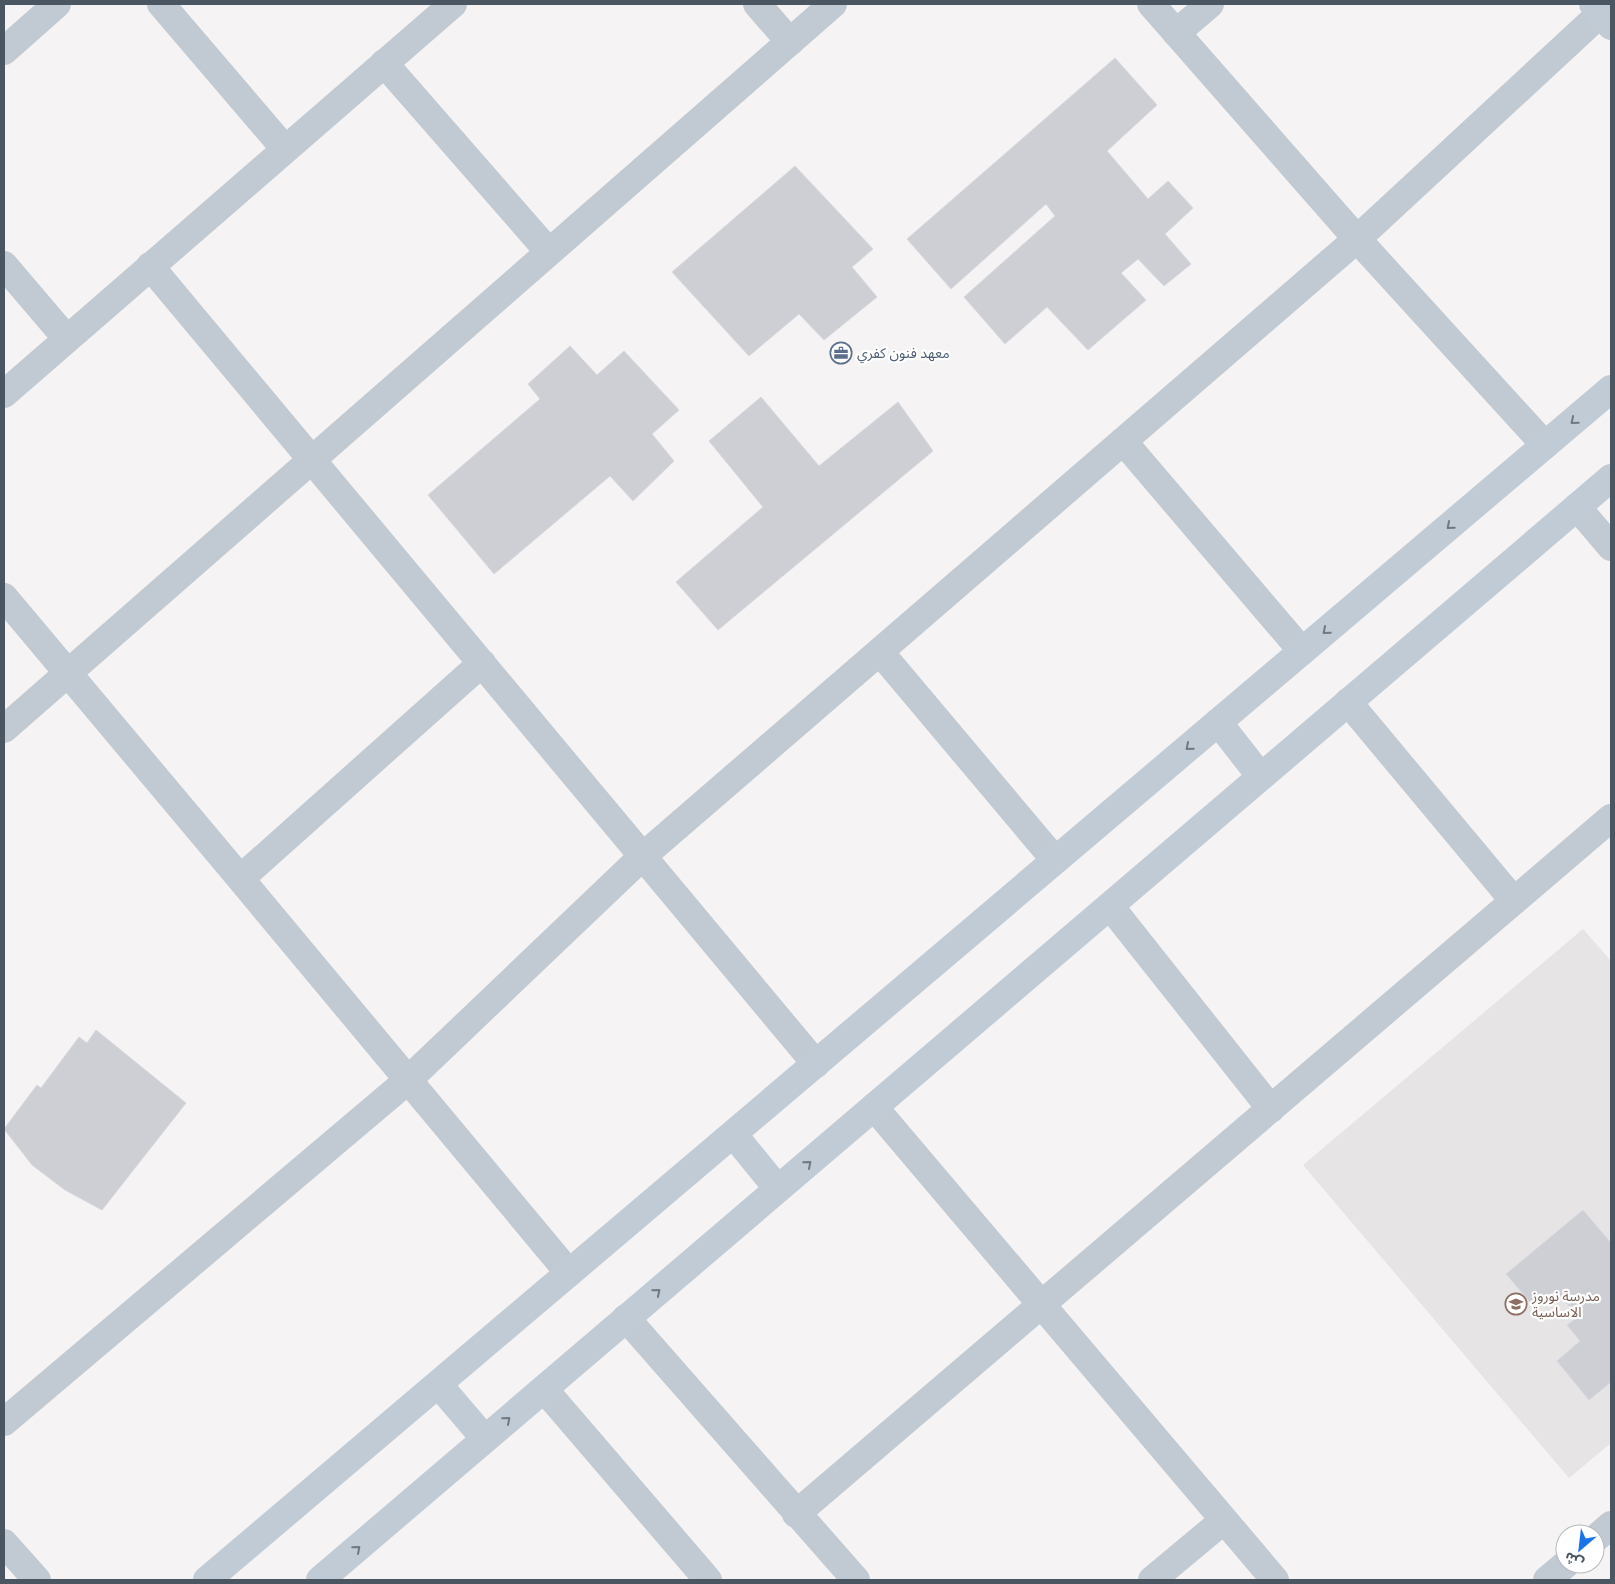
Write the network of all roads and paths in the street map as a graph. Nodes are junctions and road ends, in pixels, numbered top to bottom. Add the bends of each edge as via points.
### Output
1 (57, 4) edge
2 (161, 4) edge
3 (453, 4) edge
4 (757, 4) edge
5 (833, 4) edge
6 (1151, 4) edge
7 (1210, 4) edge
8 (1602, 14) edge
9 (1176, 33) junction
10 (790, 42) junction
11 (4, 51) edge
12 (384, 63) junction
13 (285, 149) junction
14 (1357, 239) junction
15 (549, 252) junction
16 (4, 265) edge
17 (150, 266) junction
18 (67, 339) junction
19 (1611, 389) edge
20 (4, 394) edge
21 (1123, 441) junction
22 (1545, 445) junction
23 (312, 459) junction
24 (1611, 478) edge
25 (1577, 507) junction
26 (1611, 546) edge
27 (4, 597) edge
28 (1302, 651) junction
29 (880, 652) junction
30 (482, 663) junction
31 (68, 672) junction
32 (1348, 702) junction
33 (1218, 722) junction
34 (4, 728) edge
35 (1261, 777) junction
36 (1611, 818) edge
37 (643, 856) junction
38 (1055, 860) junction
39 (241, 878) junction
40 (1514, 901) junction
41 (1110, 906) junction
42 (816, 1064) junction
43 (407, 1081) junction
44 (874, 1107) junction
45 (1270, 1110) junction
46 (733, 1134) junction
47 (778, 1189) junction
48 (569, 1273) junction
49 (1042, 1305) junction
50 (626, 1318) junction
51 (438, 1384) junction
52 (544, 1389) junction
53 (4, 1422) edge
54 (485, 1440) junction
55 (796, 1514) junction
56 (1224, 1520) junction
57 (4, 1543) edge
58 (37, 1580) edge
59 (207, 1580) edge
60 (320, 1580) edge
61 (708, 1580) edge
62 (856, 1580) edge
63 (1152, 1580) edge
64 (1275, 1580) edge

1 - 11 street
2 - 13 street
3 - 12 street
4 - 10 street
5 - 10 street
6 - 9 street
7 - 9 street
8 - 14 street
9 - 14 street
10 - 15 street
12 - 13 street
12 - 15 street
13 - 17 street
14 - 21 street
14 - 22 street
15 - 23 street
16 - 18 street
17 - 18 street
17 - 23 street
18 - 20 street
19 -> 22 main road
21 - 28 street
21 - 29 street
22 -> 28 main road
23 - 30 street
23 - 31 street
24 - 25 main road
25 - 26 street
25 - 32 main road
27 - 31 street
28 - 33 main road
29 - 37 street
29 - 38 street
30 - 37 street
30 - 39 street
31 - 34 street
31 - 39 street
32 - 35 main road
32 - 40 street
33 - 35 main road
33 -> 38 main road
35 - 41 main road
36 - 40 street
37 - 42 street
37 - 43 street
38 - 42 main road
39 - 43 street
40 - 45 street
41 - 44 main road
41 - 45 street
42 - 46 main road
43 - 48 street
43 - 53 street
47 -> 44 main road
44 - 49 street
45 - 49 street
46 - 47 main road
46 - 48 main road
50 -> 47 main road
48 - 51 main road
49 - 55 street
49 - 56 street
50 - 52 main road
50 - 55 street
51 - 54 main road
51 - 59 main road
54 -> 52 main road
52 - 61 street
60 -> 54 main road
55 - 62 street
56 - 63 street
56 - 64 street
57 - 58 street

